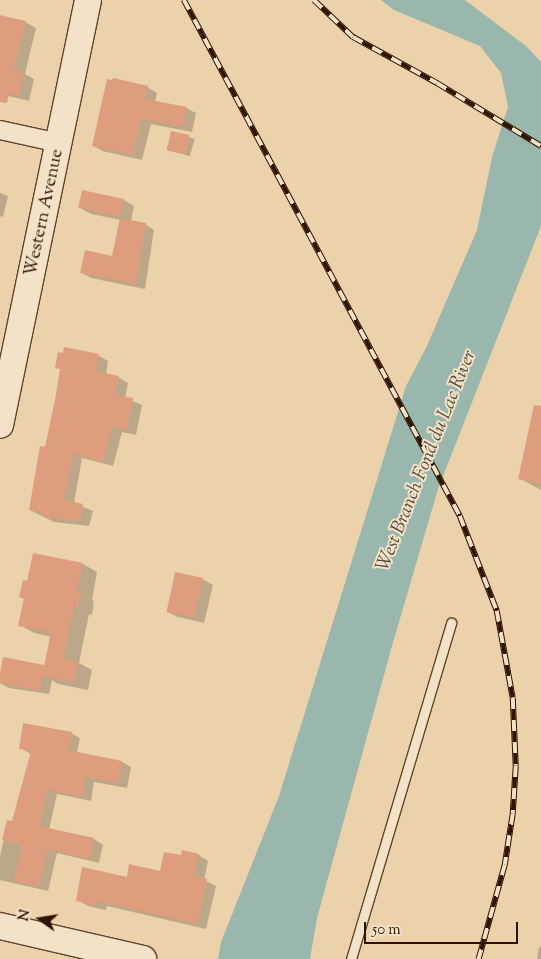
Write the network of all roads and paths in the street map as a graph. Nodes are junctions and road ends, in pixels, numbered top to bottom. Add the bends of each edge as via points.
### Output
1 (88, 0) edge
2 (0, 130) edge
3 (59, 143) junction
4 (0, 425) edge
5 (451, 623) dead end
6 (0, 926) edge
7 (143, 959) edge
8 (351, 959) edge

1 - 3 street, Western Avenue
2 - 3 street
3 - 4 street, Western Avenue
5 - 8 lane
6 - 7 street

